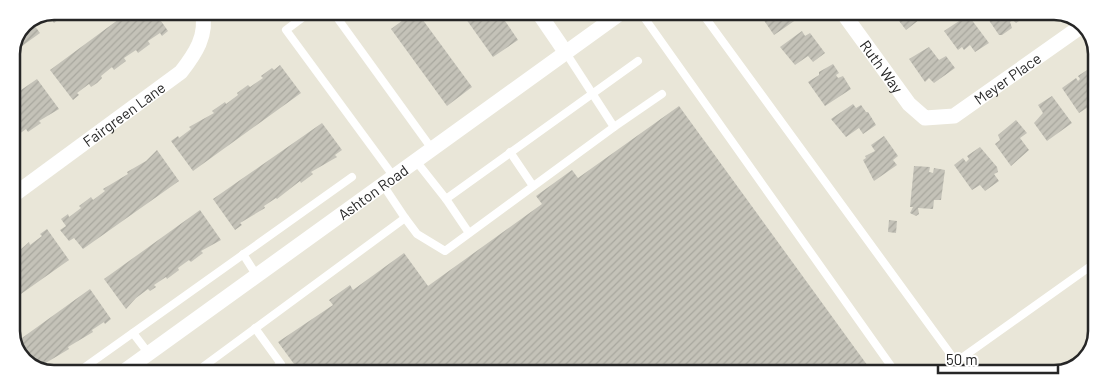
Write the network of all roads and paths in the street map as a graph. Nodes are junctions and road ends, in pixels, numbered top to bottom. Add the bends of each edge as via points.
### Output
1 (204, 20) edge
2 (299, 20) edge
3 (339, 20) edge
4 (543, 20) edge
5 (611, 20) edge
6 (647, 20) edge
7 (707, 20) edge
8 (848, 20) edge
9 (1077, 29) edge
10 (566, 53) junction
11 (638, 62) dead end
12 (592, 94) junction
13 (662, 94) dead end
14 (925, 118) joint
15 (614, 127) junction
16 (432, 149) junction
17 (510, 152) junction
18 (416, 161) junction
19 (352, 177) dead end
20 (388, 181) junction
21 (533, 186) junction
22 (20, 190) edge
23 (446, 199) junction
24 (405, 218) junction
25 (470, 233) junction
26 (243, 254) junction
27 (1088, 268) edge
28 (257, 276) junction
29 (255, 328) junction
30 (133, 333) junction
31 (149, 354) junction
32 (956, 362) junction
33 (88, 365) edge
34 (133, 365) edge
35 (205, 365) edge
36 (280, 365) edge
37 (890, 365) edge
38 (958, 365) edge

1 - 22 street, Fairgreen Lane via 202,38 194,56 181,72
2 - 20 lane via 286,30
3 - 16 lane
4 - 10 street
5 - 10 street, Ashton Road
6 - 37 lane
7 - 32 lane
8 - 14 street, Ruth Way via 909,104
9 - 14 street, Meyer Place via 954,116
10 - 12 lane
10 - 16 street, Ashton Road
11 - 12 lane
12 - 15 lane
12 - 17 lane
13 - 15 lane
15 - 21 lane
16 - 18 street, Ashton Road
17 - 21 lane
17 - 23 lane
18 - 20 street, Ashton Road
18 - 23 lane
19 - 26 lane
20 - 24 lane
20 - 28 street, Ashton Road
21 - 25 lane
23 - 25 lane
24 - 25 lane via 417,234 445,251
24 - 29 lane
26 - 28 lane
26 - 30 lane
27 - 32 lane
28 - 31 street, Ashton Road
29 - 35 lane
29 - 36 lane
30 - 31 lane
30 - 33 lane
31 - 34 street, Ashton Road
32 - 38 lane

